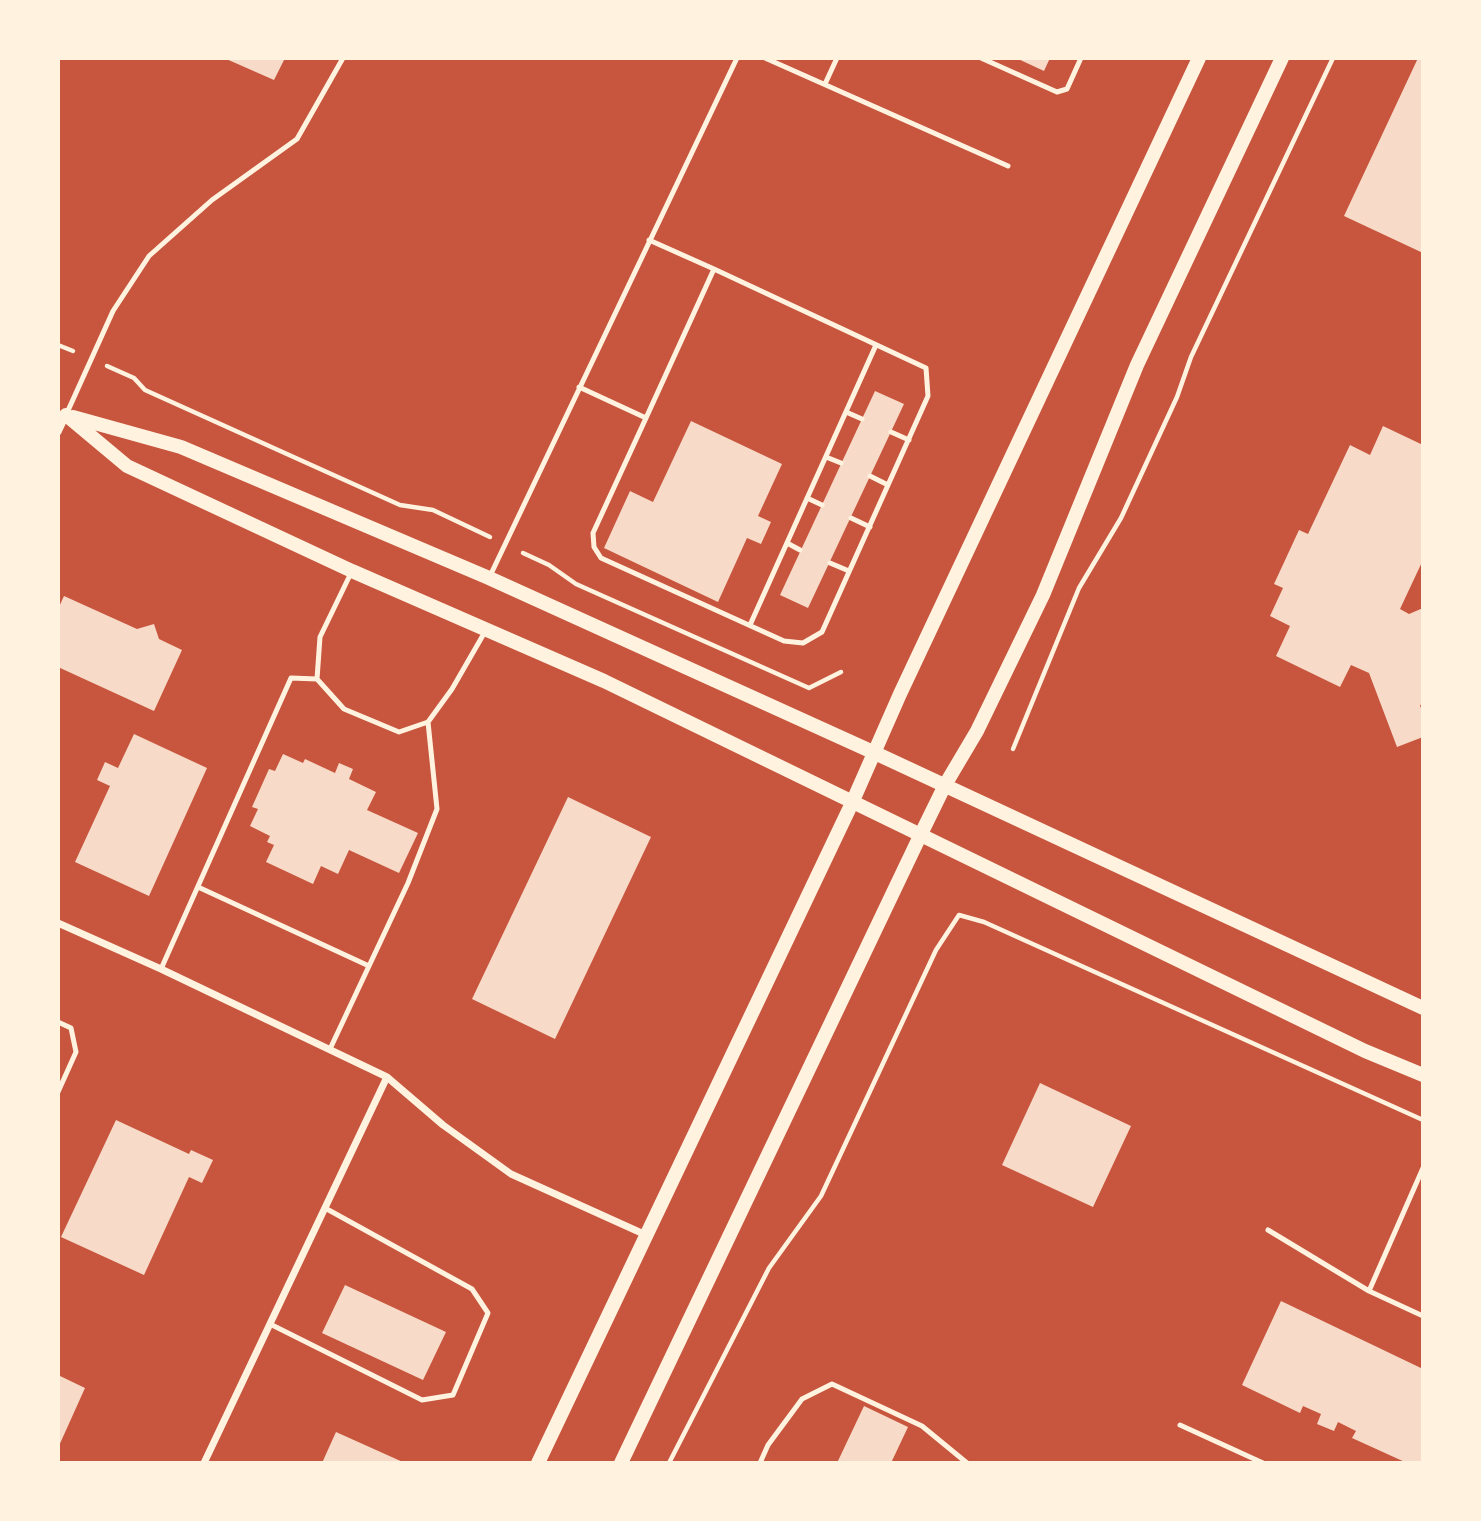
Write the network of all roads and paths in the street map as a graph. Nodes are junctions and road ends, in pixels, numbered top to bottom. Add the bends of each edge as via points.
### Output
1 (343, 58) edge
2 (737, 58) edge
3 (765, 58) edge
4 (837, 58) edge
5 (981, 58) edge
6 (1082, 58) edge
7 (1199, 58) edge
8 (1282, 58) edge
9 (1333, 58) edge
10 (825, 84) junction
11 (1008, 166) dead end
12 (649, 240) junction
13 (714, 269) junction
14 (58, 345) edge
15 (876, 345) junction
16 (91, 359) junction
17 (579, 387) junction
18 (846, 412) junction
19 (62, 414) edge
20 (646, 418) junction
21 (862, 419) dead end
22 (58, 432) edge
23 (891, 432) dead end
24 (909, 440) junction
25 (826, 457) junction
26 (841, 463) dead end
27 (870, 476) dead end
28 (888, 485) junction
29 (807, 498) junction
30 (822, 505) dead end
31 (851, 517) dead end
32 (870, 527) junction
33 (787, 543) junction
34 (505, 544) junction
35 (800, 550) dead end
36 (830, 563) dead end
37 (352, 571) junction
38 (849, 571) junction
39 (489, 578) junction
40 (750, 625) junction
41 (486, 630) junction
42 (841, 672) dead end
43 (317, 679) junction
44 (428, 722) junction
45 (1013, 749) dead end
46 (875, 752) junction
47 (945, 785) junction
48 (852, 803) junction
49 (920, 836) junction
50 (198, 887) junction
51 (58, 923) edge
52 (369, 966) junction
53 (162, 969) junction
54 (1423, 1008) edge
55 (58, 1022) edge
56 (330, 1049) junction
57 (1423, 1075) edge
58 (387, 1077) junction
59 (58, 1092) edge
60 (1423, 1120) edge
61 (1423, 1168) edge
62 (325, 1208) junction
63 (1268, 1230) dead end
64 (646, 1236) junction
65 (1369, 1290) junction
66 (1423, 1316) edge
67 (270, 1324) junction
68 (1180, 1425) dead end
69 (204, 1463) edge
70 (538, 1463) edge
71 (621, 1463) edge
72 (669, 1463) edge
73 (760, 1463) edge
74 (967, 1463) edge
75 (1264, 1463) edge

1 - 16 lane via 297,139 212,200 149,256 113,311
2 - 12 lane
3 - 10 lane
4 - 10 lane
5 - 6 lane via 1057,92 1068,89
7 - 46 main road
8 - 47 main road via 1137,365 1043,594 978,730
9 - 45 path via 1121,518 1079,588
10 - 11 lane
12 - 13 lane
12 - 17 lane
13 - 15 lane
13 - 20 lane
14 - 16 path
15 - 18 lane
15 - 24 lane via 926,368 929,396
16 - 19 lane
16 - 34 path via 134,378 145,390 374,494 400,505 433,510
17 - 20 lane
17 - 34 lane
18 - 21 lane
18 - 25 lane
19 - 22 street
19 - 37 main road via 127,466
19 - 39 main road via 181,447
20 - 40 lane via 593,533 594,547 601,558
23 - 24 lane
24 - 28 lane
25 - 26 lane
25 - 29 lane
27 - 28 lane
28 - 32 lane
29 - 30 lane
29 - 33 lane
31 - 32 lane
32 - 38 lane
33 - 35 lane
33 - 40 lane
34 - 39 lane
34 - 42 path via 576,584 809,688
36 - 38 lane
37 - 41 main road
37 - 43 lane via 320,637
38 - 40 lane via 822,632 803,643 784,641
39 - 46 main road
41 - 44 lane
41 - 48 main road via 604,681
43 - 44 lane via 344,709 399,732
43 - 50 lane via 290,678
44 - 52 lane via 437,809
46 - 47 main road
46 - 48 main road
47 - 49 main road
47 - 54 main road
48 - 49 main road
48 - 64 main road
49 - 57 main road
49 - 71 main road
50 - 52 lane
50 - 53 lane
51 - 53 street
52 - 56 lane
53 - 56 street
55 - 59 lane via 71,1028 76,1052
56 - 58 street
58 - 62 street
58 - 64 street via 511,1174
60 - 72 path via 984,922 958,915 936,950 821,1196 769,1268
61 - 65 lane
62 - 67 street
62 - 67 lane via 472,1289 488,1313 453,1395 422,1400
63 - 65 lane
64 - 70 main road
65 - 66 lane
67 - 69 street
68 - 75 lane
73 - 74 lane via 802,1399 832,1384 922,1426

